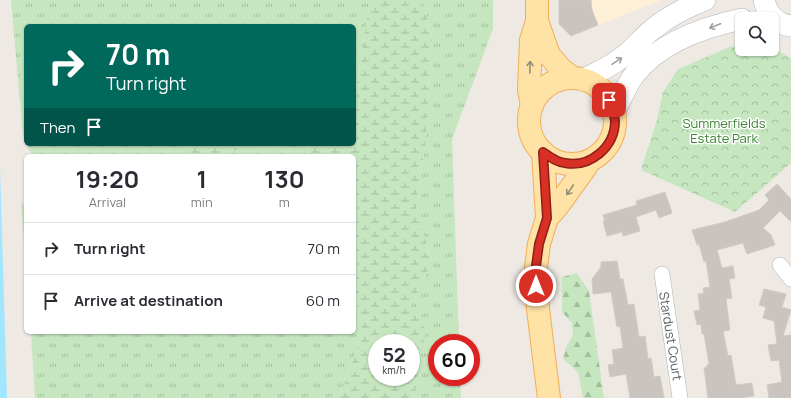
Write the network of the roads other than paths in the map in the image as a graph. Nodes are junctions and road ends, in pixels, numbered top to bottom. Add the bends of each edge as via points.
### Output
1 (705, 0) edge
2 (764, 0) edge
3 (537, 10) edge
4 (735, 21) edge
5 (782, 22) edge
6 (578, 79) junction
7 (532, 106) junction
8 (614, 111) junction
9 (543, 152) junction
10 (590, 160) junction
11 (547, 218) junction
12 (780, 265) dead end
13 (662, 274) dead end
14 (791, 279) edge
15 (549, 398) edge
16 (680, 398) edge

6 -> 1 main road via 614,64 652,29
2 - 5 main road via 766,6
3 - 6 main road via 549,55 561,69
7 -> 3 main road via 529,90 531,40
4 -> 8 main road via 695,34 657,52 635,74
6 - 7 main road via 563,79 544,88
6 - 8 main road via 594,84 602,91
7 - 9 main road via 529,118 530,131 535,143
8 - 10 main road via 613,134 608,145
9 - 10 main road via 553,160 566,164
9 - 11 main road
10 -> 11 main road via 559,206
11 - 15 main road via 539,244 536,273
12 - 14 street
13 - 16 street, Stardust Court

